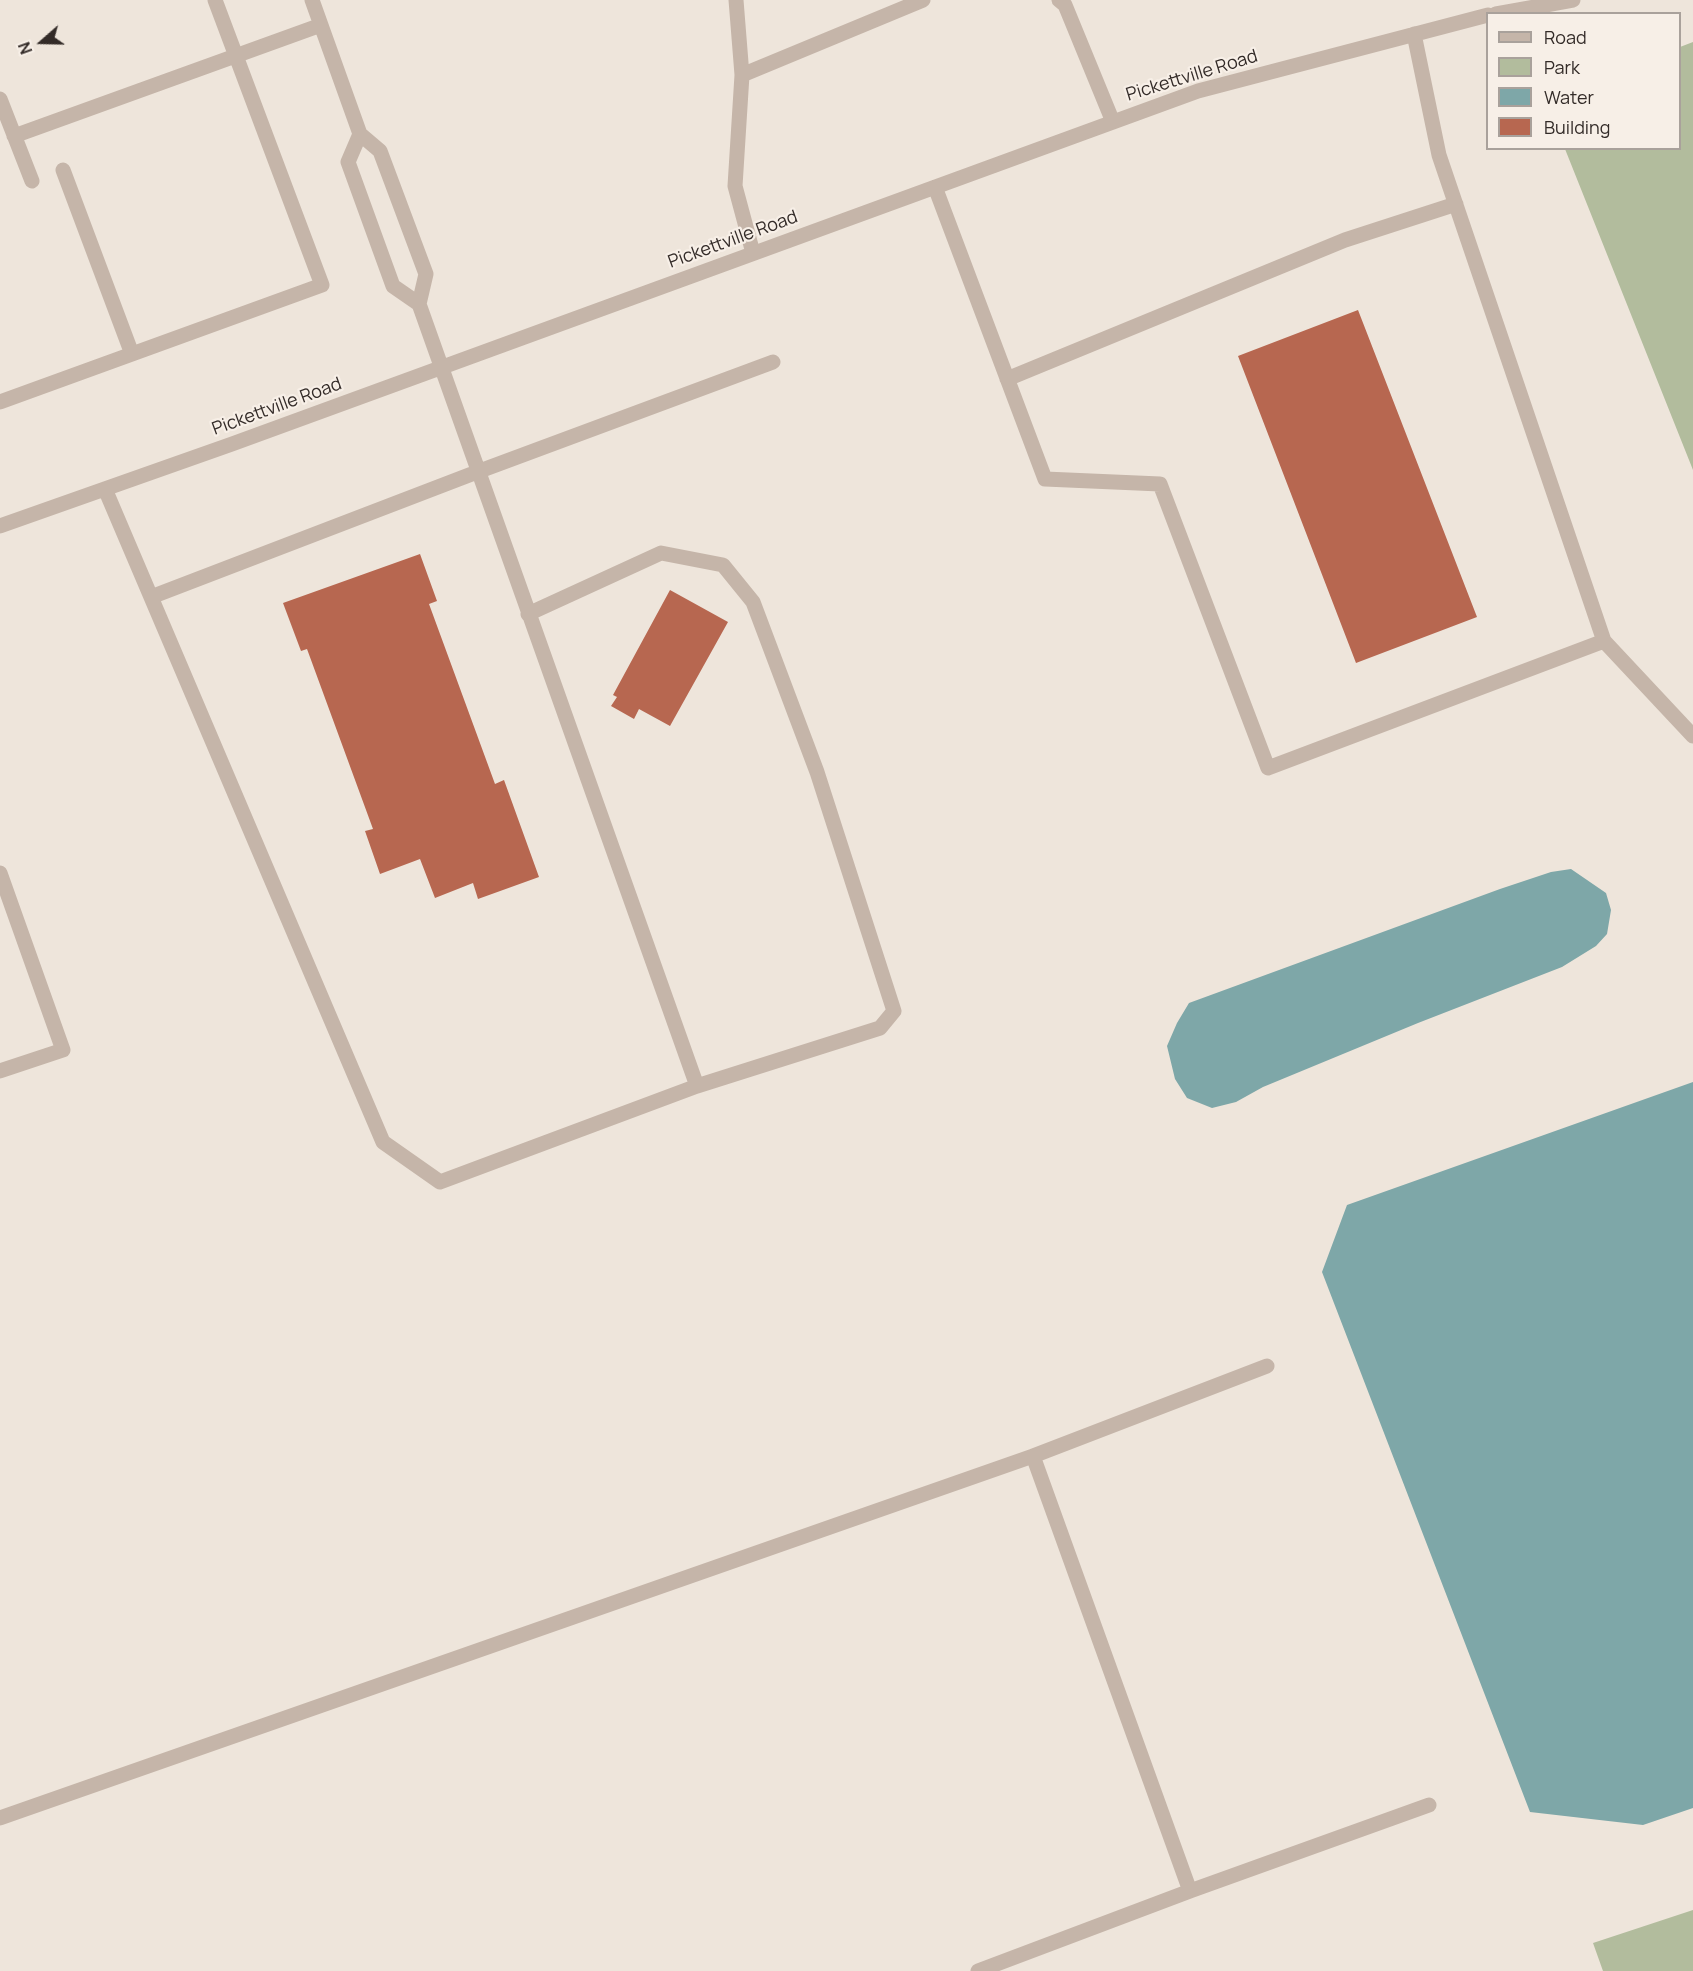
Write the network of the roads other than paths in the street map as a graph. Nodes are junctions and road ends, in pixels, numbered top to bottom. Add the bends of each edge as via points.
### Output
1 (215, 0) edge
2 (312, 0) edge
3 (736, 0) edge
4 (923, 0) edge
5 (1059, 0) edge
6 (1573, 0) edge
7 (1536, 3) edge
8 (1503, 12) edge
9 (1486, 16) edge
10 (321, 25) junction
11 (1414, 34) junction
12 (236, 56) junction
13 (742, 75) junction
14 (0, 99) edge
15 (1113, 122) junction
16 (360, 134) junction
17 (14, 136) junction
18 (63, 170) dead end
19 (32, 181) dead end
20 (935, 187) junction
21 (1456, 204) junction
22 (753, 253) junction
23 (419, 304) junction
24 (132, 354) junction
25 (773, 362) dead end
26 (440, 367) junction
27 (1006, 379) junction
28 (0, 402) edge
29 (477, 472) junction
30 (105, 489) junction
31 (0, 526) edge
32 (151, 597) junction
33 (528, 614) junction
34 (1604, 641) junction
35 (1693, 736) edge
36 (0, 873) edge
37 (0, 1071) edge
38 (697, 1086) junction
39 (1267, 1366) dead end
40 (1033, 1456) junction
41 (1429, 1805) dead end
42 (0, 1818) edge
43 (1190, 1891) junction
44 (978, 1971) edge

1 - 12 street
2 - 10 street
3 - 13 street
4 - 13 street
5 - 15 street via 1065,4
6 - 7 street
7 - 8 street
9 - 11 street, Pickettville Road
10 - 12 street
10 - 16 street
11 - 15 street, Pickettville Road via 1198,91
11 - 21 street via 1439,155
12 - 17 street
12 - 24 street via 322,285
13 - 22 street via 735,186
14 - 17 street
15 - 20 street, Pickettville Road
16 - 23 street via 380,151 426,274
16 - 23 street via 348,162 393,286
17 - 19 street
18 - 24 street
20 - 22 street, Pickettville Road
20 - 27 street
21 - 27 street via 1345,240
21 - 34 street
22 - 26 street, Pickettville Road
23 - 26 street
24 - 28 street
25 - 29 street
26 - 29 street
26 - 30 street, Pickettville Road
27 - 34 street via 1045,479 1160,484 1268,768
29 - 32 street
29 - 33 street
30 - 31 street, Pickettville Road
30 - 32 street
32 - 38 street via 383,1142 440,1182
33 - 38 street
33 - 38 street via 661,553 723,565 753,602 817,772 894,1011 880,1028
34 - 35 street
36 - 37 street via 63,1050
39 - 40 street
40 - 42 street
40 - 43 street
41 - 43 street
43 - 44 street

